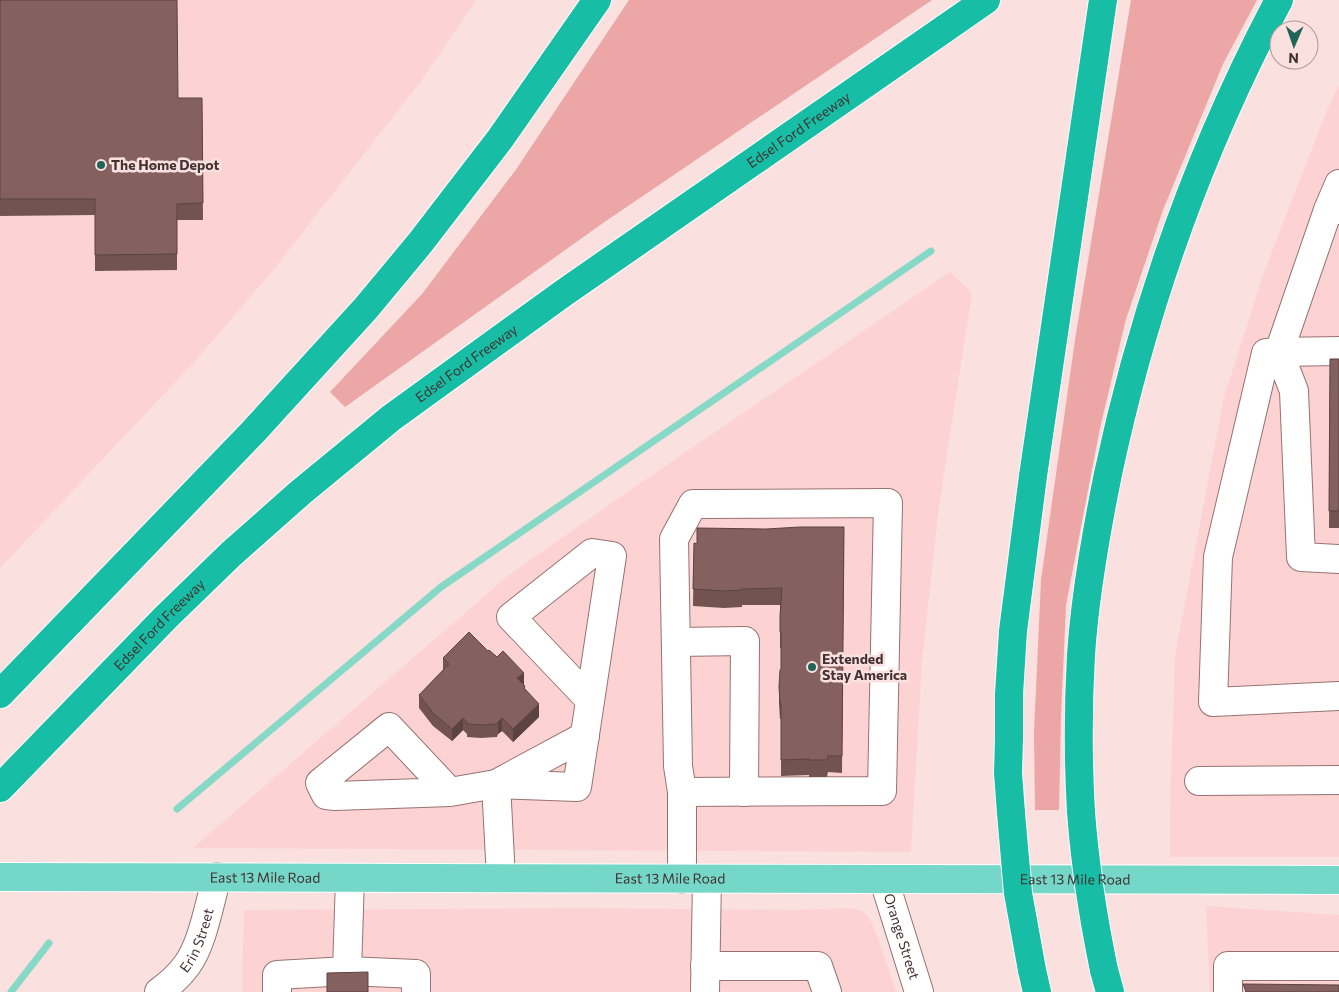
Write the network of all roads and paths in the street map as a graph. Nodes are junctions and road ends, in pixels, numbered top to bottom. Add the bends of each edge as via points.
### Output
1 (596, 0) edge
2 (986, 0) edge
3 (1279, 0) edge
4 (1103, 2) edge
5 (1339, 184) edge
6 (1334, 210) edge
7 (1339, 350) edge
8 (1279, 352) junction
9 (1339, 559) edge
10 (676, 642) junction
11 (0, 694) edge
12 (1339, 696) edge
13 (590, 700) junction
14 (585, 736) junction
15 (1339, 780) edge
16 (1199, 781) dead end
17 (496, 784) junction
18 (0, 788) edge
19 (450, 792) dead end
20 (682, 792) junction
21 (744, 792) junction
22 (0, 877) edge
23 (216, 877) junction
24 (350, 878) junction
25 (501, 878) junction
26 (694, 879) junction
27 (884, 880) junction
28 (1339, 880) edge
29 (1339, 966) edge
30 (348, 971) junction
31 (705, 979) edge
32 (1035, 981) edge
33 (1107, 981) edge
34 (159, 992) edge
35 (277, 992) edge
36 (416, 992) edge
37 (828, 992) edge
38 (918, 992) edge
39 (1228, 992) edge

1 - 11 highway via 500,139 366,308 253,432
2 - 18 highway, Edsel Ford Freeway via 565,292 391,418 231,554
3 - 33 highway, bridge via 1228,104 1161,278 1115,440 1092,558 1081,654 1078,734 1086,866
4 - 32 highway, bridge via 1013,631 1008,773 1018,892
5 - 6 street
6 - 8 street
7 - 8 street
8 - 9 street via 1294,391 1301,556
8 - 12 street via 1266,353 1218,557 1213,702
10 - 20 street via 678,766
10 - 21 street via 745,641
10 - 21 street via 674,539 693,504 888,503 882,791
13 - 13 street via 612,556 592,553 511,617
13 - 14 street
14 - 17 street
14 - 17 street via 577,787
15 - 16 street
17 - 19 street
17 - 25 street
20 - 21 street
20 - 26 street
22 - 23 main road, East 13 Mile Road
23 - 24 main road, East 13 Mile Road
23 - 34 street, Erin Street via 200,939 188,963
24 - 25 main road, East 13 Mile Road
24 - 30 street
25 - 26 main road, East 13 Mile Road
26 - 27 main road, East 13 Mile Road
26 - 31 street
27 - 28 main road, East 13 Mile Road
27 - 38 street, Orange Street
29 - 39 street via 1228,966
30 - 35 street via 277,976
30 - 36 street via 416,974
31 - 37 street via 818,966

